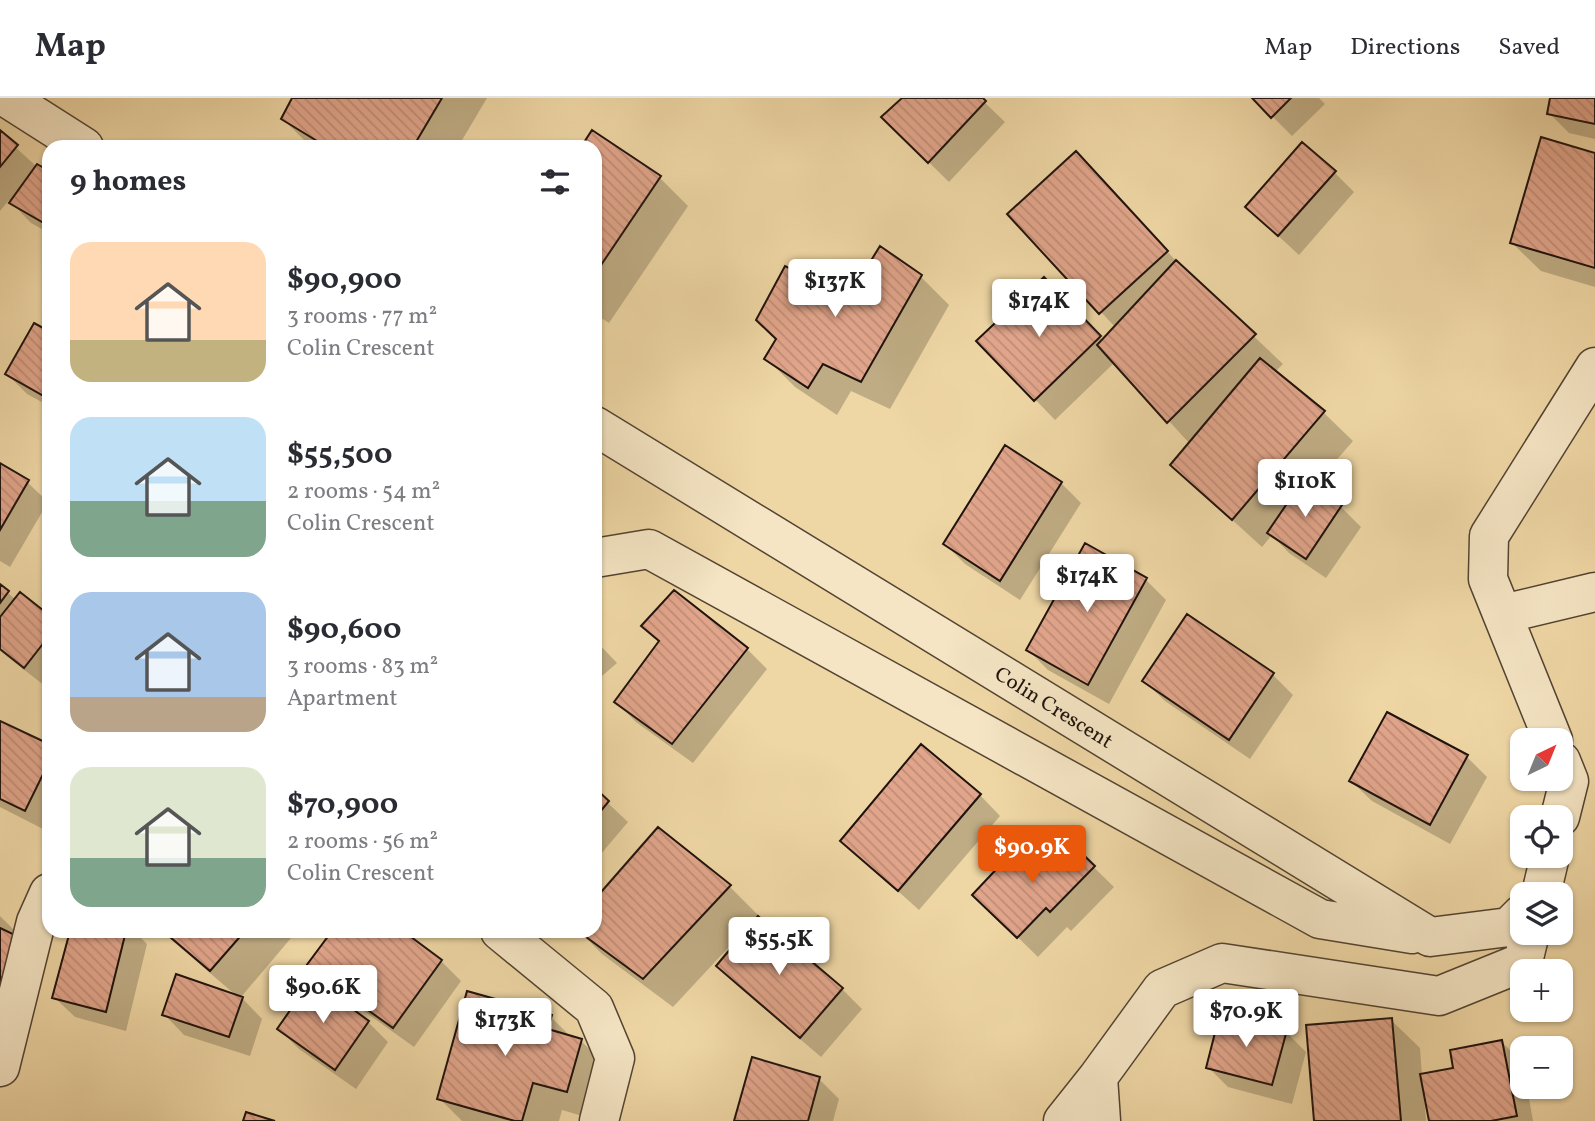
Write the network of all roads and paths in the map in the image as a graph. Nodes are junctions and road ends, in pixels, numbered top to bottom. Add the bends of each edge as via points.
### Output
1 (6, 98) edge
2 (73, 140) edge
3 (1595, 367) edge
4 (602, 430) edge
5 (602, 557) edge
6 (1595, 592) edge
7 (1503, 614) junction
8 (1548, 728) edge
9 (42, 909) edge
10 (1510, 925) edge
11 (1430, 937) junction
12 (508, 938) edge
13 (1527, 945) edge
14 (0, 1067) edge
15 (1098, 1077) junction
16 (599, 1121) edge
17 (1063, 1121) edge
18 (1101, 1121) edge

1 - 2 street
3 - 7 street via 1489,536 1488,579
4 - 11 street, Colin Crescent
5 - 11 street via 649,549 1321,919
6 - 7 street
7 - 8 street
9 - 14 street
10 - 11 street
12 - 16 street via 594,1009 615,1058
13 - 15 street via 1523,962 1439,996 1222,963 1162,989
15 - 17 street
15 - 18 street

